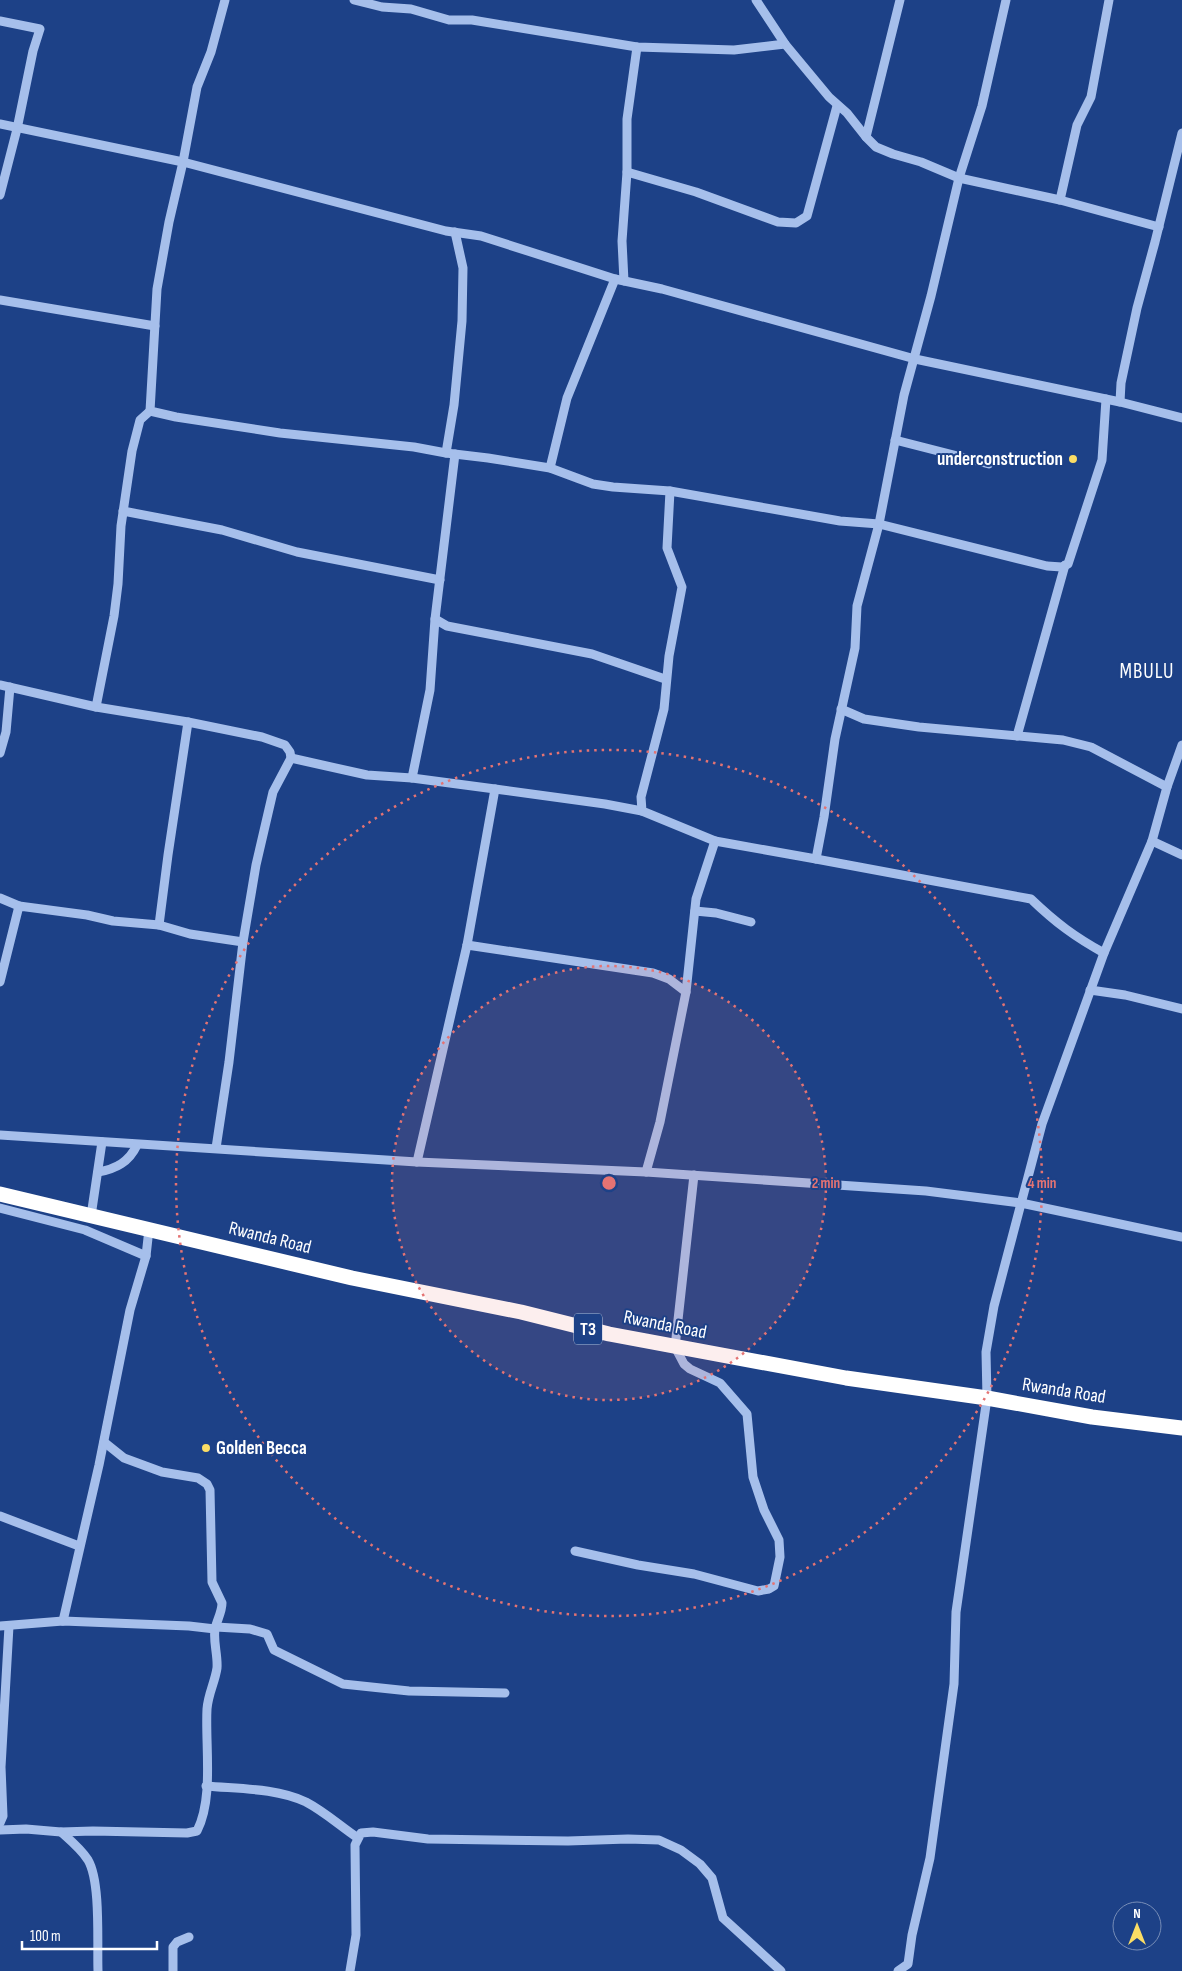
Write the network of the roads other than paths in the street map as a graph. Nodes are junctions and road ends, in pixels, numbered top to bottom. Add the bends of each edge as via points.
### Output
1 (226, 0) edge
2 (354, 0) edge
3 (756, 0) edge
4 (900, 0) edge
5 (1006, 0) edge
6 (1109, 0) edge
7 (383, 3) edge
8 (0, 21) edge
9 (785, 44) junction
10 (637, 47) junction
11 (837, 106) junction
12 (0, 124) edge
13 (17, 129) junction
14 (1182, 133) edge
15 (866, 137) junction
16 (183, 162) junction
17 (627, 172) junction
18 (959, 178) junction
19 (0, 195) edge
20 (1060, 200) junction
21 (1159, 227) junction
22 (455, 232) junction
23 (620, 280) junction
24 (0, 300) edge
25 (155, 326) junction
26 (915, 359) junction
27 (1106, 399) junction
28 (1120, 402) junction
29 (150, 411) junction
30 (1182, 418) edge
31 (895, 440) junction
32 (451, 454) junction
33 (989, 464) dead end
34 (550, 468) junction
35 (670, 491) junction
36 (123, 511) junction
37 (880, 524) junction
38 (1065, 565) junction
39 (440, 580) junction
40 (435, 619) junction
41 (665, 679) junction
42 (0, 685) edge
43 (10, 688) junction
44 (96, 707) junction
45 (841, 709) junction
46 (188, 722) junction
47 (1017, 736) junction
48 (1182, 745) edge
49 (0, 753) edge
50 (291, 758) junction
51 (412, 778) junction
52 (1167, 787) junction
53 (495, 789) junction
54 (642, 811) junction
55 (1152, 841) junction
56 (714, 842) junction
57 (1182, 855) edge
58 (816, 859) junction
59 (0, 898) edge
60 (19, 906) junction
61 (695, 911) junction
62 (751, 922) dead end
63 (159, 925) junction
64 (243, 942) junction
65 (467, 945) junction
66 (1104, 953) junction
67 (0, 982) edge
68 (1090, 990) junction
69 (686, 992) junction
70 (1182, 1009) edge
71 (0, 1135) edge
72 (102, 1142) junction
73 (137, 1145) junction
74 (216, 1148) junction
75 (416, 1162) junction
76 (98, 1172) junction
77 (646, 1172) junction
78 (694, 1175) junction
79 (0, 1194) edge
80 (1021, 1203) junction
81 (0, 1208) edge
82 (91, 1216) junction
83 (149, 1228) junction
84 (1182, 1238) edge
85 (146, 1256) junction
86 (675, 1347) junction
87 (987, 1398) junction
88 (1182, 1428) edge
89 (104, 1442) junction
90 (0, 1516) edge
91 (79, 1546) junction
92 (575, 1551) dead end
93 (63, 1621) junction
94 (5, 1626) edge
95 (215, 1628) junction
96 (505, 1693) dead end
97 (2, 1715) edge
98 (206, 1786) junction
99 (1, 1795) edge
100 (0, 1823) edge
101 (0, 1830) edge
102 (61, 1832) junction
103 (358, 1838) junction
104 (189, 1937) dead end
105 (909, 1967) edge
106 (98, 1971) edge
107 (173, 1971) edge
108 (350, 1971) edge
109 (781, 1971) edge
110 (898, 1971) edge

1 - 16 street via 197,87
2 - 7 street
3 - 9 street
4 - 15 street
5 - 18 street via 982,106
6 - 20 street via 1091,97 1077,125
7 - 10 street via 449,20 472,20
8 - 13 street via 40,28
9 - 10 street via 734,50
9 - 11 street
10 - 17 street via 627,119
11 - 15 street via 847,113
11 - 17 street via 807,216 796,223 778,222 696,192
12 - 13 street
13 - 16 street
13 - 19 street
14 - 21 street
15 - 18 street via 876,147
16 - 22 street
16 - 25 street via 160,270
17 - 23 street
18 - 20 street
18 - 26 street
20 - 21 street
21 - 28 street via 1137,308
22 - 23 street via 481,236
22 - 32 street via 463,268 463,312
23 - 26 street
23 - 34 street via 568,398
24 - 25 street
25 - 29 street
26 - 27 street
26 - 31 street
27 - 28 street
27 - 38 street via 1102,460
28 - 30 street
29 - 32 street via 280,434 414,447
29 - 36 street via 140,420
31 - 33 street
31 - 37 street
32 - 34 street
32 - 39 street
34 - 35 street via 613,488
35 - 37 street via 840,521
35 - 41 street via 667,548 682,587
36 - 39 street via 222,530 297,552
36 - 44 street via 114,616
37 - 38 street via 1047,566
37 - 45 street via 857,606 854,648
38 - 47 street
39 - 40 street
40 - 41 street via 447,626 592,654
40 - 51 street via 430,690
41 - 54 street via 664,709 641,797
42 - 43 street
43 - 44 street
43 - 49 street via 6,732
44 - 46 street
45 - 47 street via 864,719
45 - 58 street
46 - 50 street via 271,740 285,745
46 - 63 street
47 - 52 street via 1063,740 1091,747
48 - 52 street
50 - 51 street via 367,775
50 - 64 street via 273,792 264,826
51 - 53 street
52 - 55 street
53 - 54 street
53 - 65 street
54 - 56 street
55 - 57 street
55 - 66 street
56 - 58 street
56 - 61 street
58 - 66 street via 1031,899 1054,922
59 - 60 street
60 - 63 street
60 - 67 street
61 - 62 street
61 - 69 street
63 - 64 street via 190,934
64 - 74 street
65 - 69 street via 653,973 669,979
65 - 75 street
66 - 68 street
68 - 70 street
68 - 80 street via 1042,1124
69 - 77 street via 660,1122
71 - 72 street
72 - 73 street
72 - 76 street
73 - 74 street
73 - 76 street via 124,1163
74 - 75 street
75 - 77 street
76 - 82 street
77 - 78 street
78 - 80 street via 926,1191
78 - 86 street
79 - 82 highway, Rwanda Road / T3
80 - 84 street
80 - 87 street via 992,1315 986,1352
81 - 85 street via 86,1230
82 - 83 highway, Rwanda Road / T3
83 - 85 street
83 - 86 highway, Rwanda Road / T3 via 352,1278
85 - 89 street via 130,1310
86 - 87 highway, Rwanda Road / T3 via 846,1378
86 - 92 street via 684,1364 720,1383 747,1414 753,1478 779,1540 780,1557 774,1586 758,1591 694,1574
87 - 88 highway, Rwanda Road / T3 via 1092,1417
87 - 105 street via 956,1612 954,1684 936,1818 912,1936
89 - 91 street
89 - 95 street via 124,1458 162,1472 198,1478 207,1484 212,1582 222,1603
90 - 91 street
91 - 93 street
93 - 94 street
93 - 95 street
94 - 97 street
95 - 96 street via 250,1629 267,1634 274,1650 343,1684 409,1692
95 - 98 street via 217,1669 208,1695
97 - 99 street
98 - 102 street via 200,1827 194,1833
98 - 103 street via 261,1790 306,1802
99 - 100 street via 3,1816
101 - 102 street
102 - 106 street via 77,1846 93,1872
103 - 108 street via 355,1845 356,1936
103 - 109 street via 361,1833 373,1832 428,1839 659,1840 700,1864 712,1878 723,1918
104 - 107 street via 173,1947
105 - 110 street

